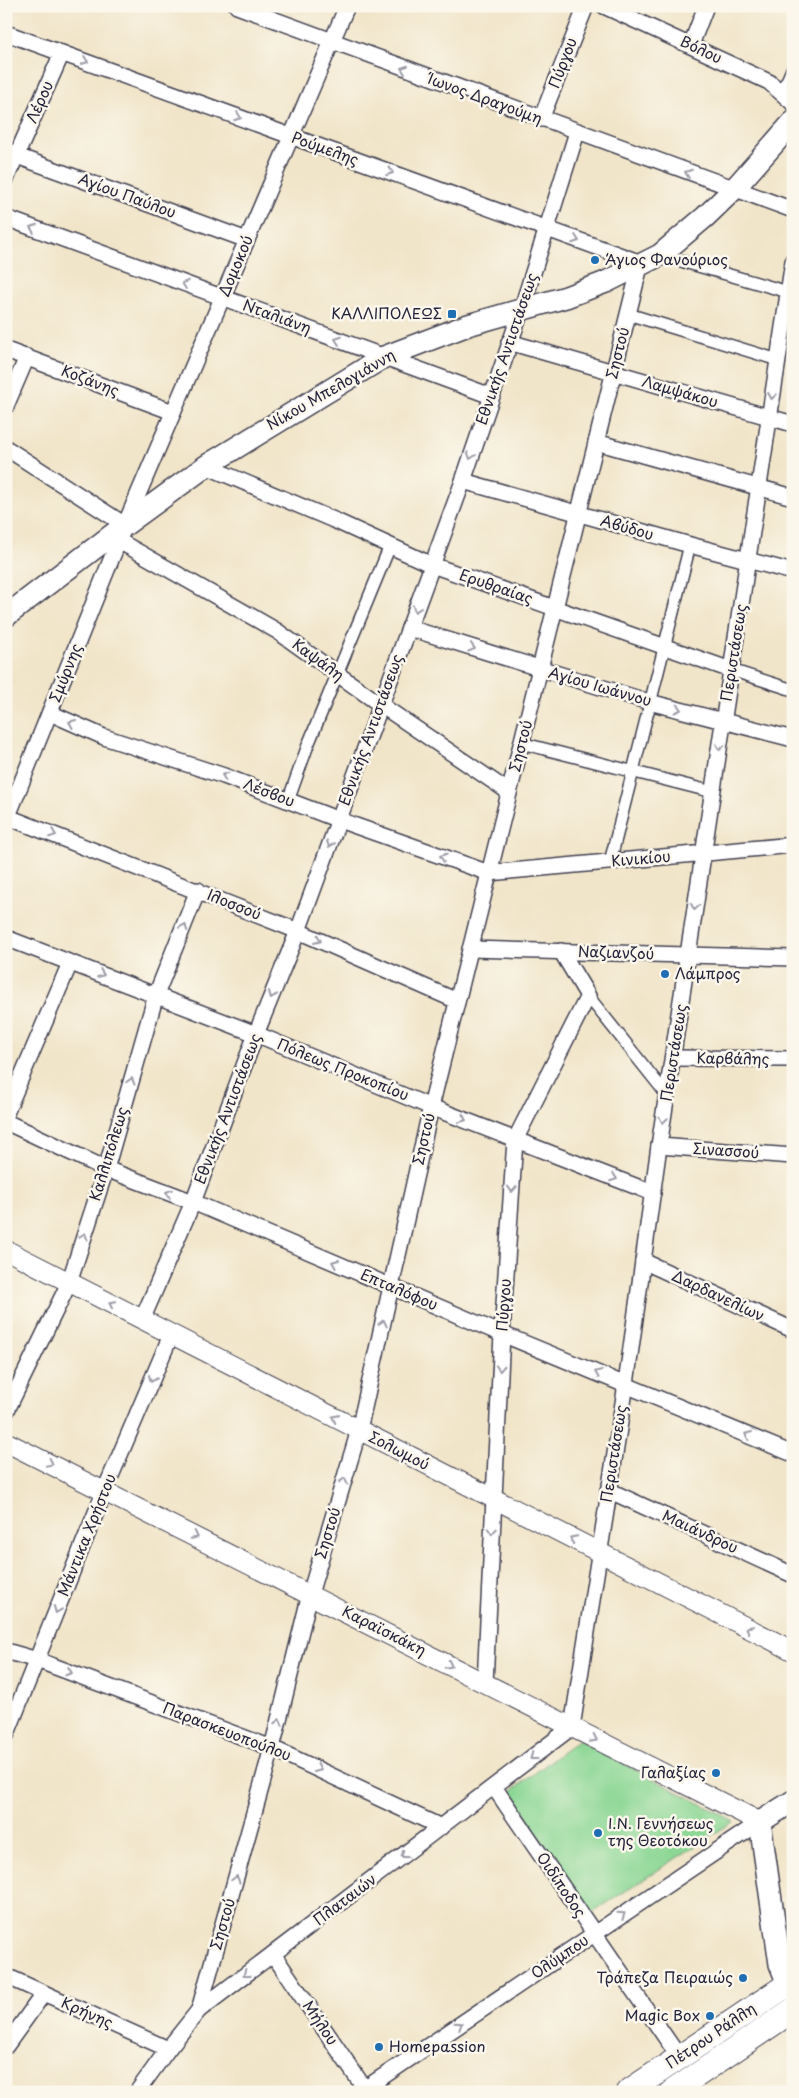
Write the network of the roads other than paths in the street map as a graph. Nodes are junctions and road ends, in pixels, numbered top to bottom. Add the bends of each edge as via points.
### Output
1 (237, 6) edge
2 (347, 6) edge
3 (586, 6) edge
4 (604, 6) edge
5 (706, 6) edge
6 (6, 32) edge
7 (332, 42) junction
8 (691, 45) junction
9 (62, 53) junction
10 (793, 67) edge
11 (780, 91) junction
12 (793, 103) edge
13 (541, 119) junction
14 (793, 122) edge
15 (577, 132) junction
16 (291, 137) junction
17 (11, 154) edge
18 (6, 179) edge
19 (734, 189) junction
20 (793, 210) edge
21 (6, 218) edge
22 (548, 229) junction
23 (247, 240) junction
24 (793, 261) edge
25 (648, 262) junction
26 (788, 292) junction
27 (222, 298) junction
28 (521, 311) junction
29 (628, 314) junction
30 (509, 342) junction
31 (6, 350) edge
32 (384, 356) junction
33 (27, 358) junction
34 (778, 360) junction
35 (613, 373) junction
36 (491, 396) junction
37 (6, 406) edge
38 (173, 412) junction
39 (769, 417) junction
40 (793, 424) edge
41 (596, 442) junction
42 (6, 448) edge
43 (206, 466) junction
44 (463, 481) junction
45 (759, 487) junction
46 (793, 497) edge
47 (578, 514) junction
48 (122, 533) junction
49 (390, 546) junction
50 (690, 546) junction
51 (748, 561) junction
52 (432, 565) junction
53 (793, 572) edge
54 (555, 608) junction
55 (6, 616) edge
56 (408, 628) junction
57 (663, 648) junction
58 (540, 670) junction
59 (731, 670) junction
60 (339, 675) junction
61 (793, 690) edge
62 (649, 702) junction
63 (381, 705) junction
64 (50, 713) junction
65 (724, 721) junction
66 (793, 739) edge
67 (521, 743) junction
68 (633, 771) junction
69 (12, 789) edge
70 (509, 792) junction
71 (713, 792) junction
72 (288, 801) junction
73 (7, 819) edge
74 (338, 820) junction
75 (793, 845) edge
76 (703, 853) junction
77 (610, 862) junction
78 (489, 873) junction
79 (198, 890) junction
80 (298, 931) junction
81 (6, 938) edge
82 (470, 949) junction
83 (561, 952) junction
84 (688, 956) junction
85 (793, 958) edge
86 (70, 963) junction
87 (156, 995) junction
88 (588, 996) junction
89 (457, 1001) junction
90 (256, 1034) junction
91 (673, 1058) junction
92 (793, 1059) edge
93 (667, 1095) junction
94 (431, 1107) junction
95 (6, 1113) edge
96 (6, 1122) edge
97 (515, 1140) junction
98 (659, 1146) junction
99 (793, 1156) edge
100 (106, 1169) junction
101 (652, 1193) junction
102 (193, 1202) junction
103 (6, 1250) edge
104 (644, 1261) junction
105 (69, 1282) junction
106 (391, 1286) junction
107 (142, 1320) junction
108 (793, 1330) edge
109 (502, 1334) junction
110 (171, 1335) junction
111 (626, 1384) junction
112 (6, 1412) edge
113 (359, 1430) junction
114 (6, 1442) edge
115 (793, 1454) edge
116 (105, 1490) junction
117 (608, 1490) junction
118 (494, 1499) junction
119 (600, 1553) junction
120 (793, 1575) edge
121 (310, 1594) junction
122 (6, 1651) edge
123 (793, 1651) edge
124 (36, 1660) junction
125 (485, 1683) junction
126 (572, 1727) junction
127 (6, 1736) edge
128 (272, 1748) junction
129 (494, 1787) junction
130 (793, 1801) edge
131 (760, 1822) junction
132 (441, 1827) junction
133 (595, 1934) junction
134 (273, 1954) junction
135 (6, 1976) edge
136 (791, 1985) edge
137 (44, 1993) junction
138 (199, 2010) junction
139 (793, 2010) edge
140 (6, 2046) edge
141 (168, 2049) junction
142 (680, 2057) junction
143 (696, 2085) edge
144 (364, 2091) edge
145 (137, 2092) edge
146 (628, 2092) edge
147 (672, 2092) edge

1 - 7 street, Ίωνος Δραγούμη
2 - 7 street, Δομοκού
3 - 13 street, Πύργου
4 - 8 street, Βόλου
5 - 8 street
6 - 9 street, Ρούμελης
13 -> 7 street, Ίωνος Δραγούμη
7 - 16 street, Δομοκού
8 - 11 street, Βόλου via 769,82
9 -> 16 street, Ρούμελης
9 - 17 street, Λέρου
10 - 11 street
11 - 12 street, Βόλου
13 - 15 street, Ίωνος Δραγούμη
14 - 19 main road, Νίκου Μπελογιάννη
19 -> 15 street, Ίωνος Δραγούμη
15 - 22 street, Εθνικής Αντιστάσεως
16 -> 22 street, Ρούμελης
16 - 23 street, Δομοκού
17 - 18 street, Λέρου
17 - 23 street, Αγίου Παύλου
19 - 20 street, Ίωνος Δραγούμη
19 - 25 main road, Νίκου Μπελογιάννη via 705,217
27 -> 21 street, Νταλιάνη
22 -> 25 street, Ρούμελης
22 - 28 street, Εθνικής Αντιστάσεως
23 - 27 street, Δομοκού
24 - 26 street, Περιστάσεως
25 - 26 street
25 - 28 main road, Νίκου Μπελογιάννη via 606,282
25 - 29 street, Σηστού
26 - 34 street, Περιστάσεως
32 -> 27 street, Νταλιάνη
27 - 38 street, Δομοκού
28 - 30 street, Εθνικής Αντιστάσεως
28 - 32 main road, Νίκου Μπελογιάννη via 468,325
29 - 34 street
29 - 35 street, Σηστού
30 - 35 street, Λαμψάκου
30 - 36 street, Εθνικής Αντιστάσεως
31 - 33 street, Κοζάνης
32 - 36 street, Νταλιάνη
32 - 43 main road, Νίκου Μπελογιάννη
33 - 37 street
33 - 38 street, Κοζάνης
34 -> 39 street, Περιστάσεως
35 - 39 street, Λαμψάκου
35 - 41 street, Σηστού
36 -> 44 street, Εθνικής Αντιστάσεως
38 - 48 street, Δομοκού
39 - 40 street, Λαμψάκου
39 - 45 street, Περιστάσεως
41 - 45 street
41 - 47 street, Σηστού
42 - 48 street, Καψάλη
43 - 48 main road, Νίκου Μπελογιάννη
43 - 49 street, Ερυθραίας
44 - 47 street, Αβύδου
44 - 52 street, Εθνικής Αντιστάσεως
45 - 46 street
45 - 51 street, Περιστάσεως
47 - 50 street, Αβύδου
47 - 54 street, Σηστού
48 - 55 main road, Νίκου Μπελογιάννη
48 - 60 street, Καψάλη via 277,631
48 - 64 street, Σμύρνης
49 - 52 street, Ερυθραίας
49 - 60 street
50 - 51 street, Αβύδου
50 - 57 street
51 - 53 street, Αβύδου
51 - 59 street, Περιστάσεως
52 - 54 street, Ερυθραίας
52 -> 56 street, Εθνικής Αντιστάσεως
54 - 57 street, Ερυθραίας
54 - 58 street, Σηστού
56 -> 58 street, Αγίου Ιωάννου
56 - 63 street, Εθνικής Αντιστάσεως
57 - 59 street, Ερυθραίας
57 - 62 street
58 - 62 street, Αγίου Ιωάννου
58 - 67 street, Σηστού
59 - 61 street, Ερυθραίας
59 - 65 street, Περιστάσεως
60 - 63 street, Καψάλη
60 - 72 street
62 -> 65 street, Αγίου Ιωάννου
62 - 68 street
63 - 70 street, Καψάλη
63 - 74 street, Εθνικής Αντιστάσεως
64 - 69 street, Σμύρνης
72 -> 64 street, Λέσβου via 224,776 104,737
65 - 66 street, Αγίου Ιωάννου
65 -> 71 street, Περιστάσεως
67 - 68 street
67 - 70 street, Σηστού
68 - 71 street
68 - 77 street
69 - 73 street, Σμύρνης
70 - 78 street, Σηστού
71 - 76 street, Περιστάσεως
72 - 74 street, Λέσβου
73 -> 79 street, Ιλοσσού
78 -> 74 street, Λέσβου
74 -> 80 street, Εθνικής Αντιστάσεως
75 - 76 street, Κινικίου
76 - 77 street, Κινικίου
76 -> 84 street, Περιστάσεως
77 - 78 street, Κινικίου
78 - 82 street, Σηστού
79 - 80 street, Ιλοσσού
87 -> 79 street, Καλλιπόλεως
80 -> 89 street, Ιλοσσού
80 -> 90 street, Εθνικής Αντιστάσεως
81 - 86 street, Πόλεως Προκοπίου
82 - 83 street, Ναζιανζού
82 - 89 street, Σηστού
83 - 84 street, Ναζιανζού
83 - 88 street
84 - 85 street, Ναζιανζού
84 - 91 street, Περιστάσεως
86 -> 87 street, Πόλεως Προκοπίου
86 - 95 street
87 - 90 street, Πόλεως Προκοπίου
100 -> 87 street, Καλλιπόλεως
88 - 93 street
88 - 97 street, Πύργου
89 - 94 street, Σηστού
90 - 94 street, Πόλεως Προκοπίου
90 - 102 street, Εθνικής Αντιστάσεως
91 - 92 street, Καρβάλης
91 - 93 street, Περιστάσεως
93 -> 98 street, Περιστάσεως
94 -> 97 street, Πόλεως Προκοπίου
94 - 106 street, Σηστού
96 - 100 street, Επταλόφου
97 -> 101 street, Πόλεως Προκοπίου
97 -> 109 street, Πύργου
98 - 99 street, Σινασσού
98 - 101 street, Περιστάσεως
102 -> 100 street, Επταλόφου
105 -> 100 street, Καλλιπόλεως
101 - 104 street, Περιστάσεως
106 -> 102 street, Επταλόφου
102 - 107 street, Εθνικής Αντιστάσεως
103 - 105 street, Σολωμού
104 - 108 street, Δαρδανελίων
104 - 111 street, Περιστάσεως
107 -> 105 street, Σολωμού
105 - 112 street, Καλλιπόλεως
106 - 109 street, Επταλόφου
113 -> 106 street, Σηστού
107 - 110 street, Σολωμού
111 -> 109 street, Επταλόφου
109 -> 118 street, Πύργου
113 -> 110 street, Σολωμού
110 -> 116 street, Μάντικα Χρήστου
115 -> 111 street, Επταλόφου
111 - 117 street, Περιστάσεως
113 - 118 street, Σολωμού
121 -> 113 street, Σηστού
114 -> 116 street, Καραϊσκάκη
116 -> 121 street, Καραϊσκάκη
116 -> 124 street, Μάντικα Χρήστου
117 - 119 street, Περιστάσεως
117 - 120 street, Μαιάνδρου
119 -> 118 street, Σολωμού
118 -> 125 street, Πύργου
123 -> 119 street, Σολωμού
119 - 126 street, Περιστάσεως
121 -> 125 street, Καραϊσκάκη
128 -> 121 street, Σηστού
122 - 124 street, Παρασκευοπούλου
124 - 127 street, Μάντικα Χρήστου
124 -> 128 street, Παρασκευοπούλου
125 - 126 street, Καραϊσκάκη
126 -> 129 street, Πλαταιών
126 -> 131 street, Καραϊσκάκη
128 -> 132 street, Παρασκευοπούλου
138 -> 128 street, Σηστού
129 - 132 street, Πλαταιών
129 - 133 street, Οιδίποδος
130 - 131 main road
133 -> 131 street, Ολύμπου
131 - 136 main road via 780,1964
132 -> 134 street, Πλαταιών
133 - 142 street, Οιδίποδος
144 -> 133 street, Ολύμπου
134 -> 138 street, Πλαταιών
134 - 144 street, Μήλου
135 - 137 street, Κρήνης
136 - 142 main road, Πέτρου Ράλλη
137 - 140 street
137 - 141 street, Κρήνης
138 - 141 street, Πλαταιών
139 - 143 main road, Πέτρου Ράλλη
141 - 145 street, Πλαταιών
142 - 146 main road, Πέτρου Ράλλη
143 - 147 main road, Πέτρου Ράλλη

